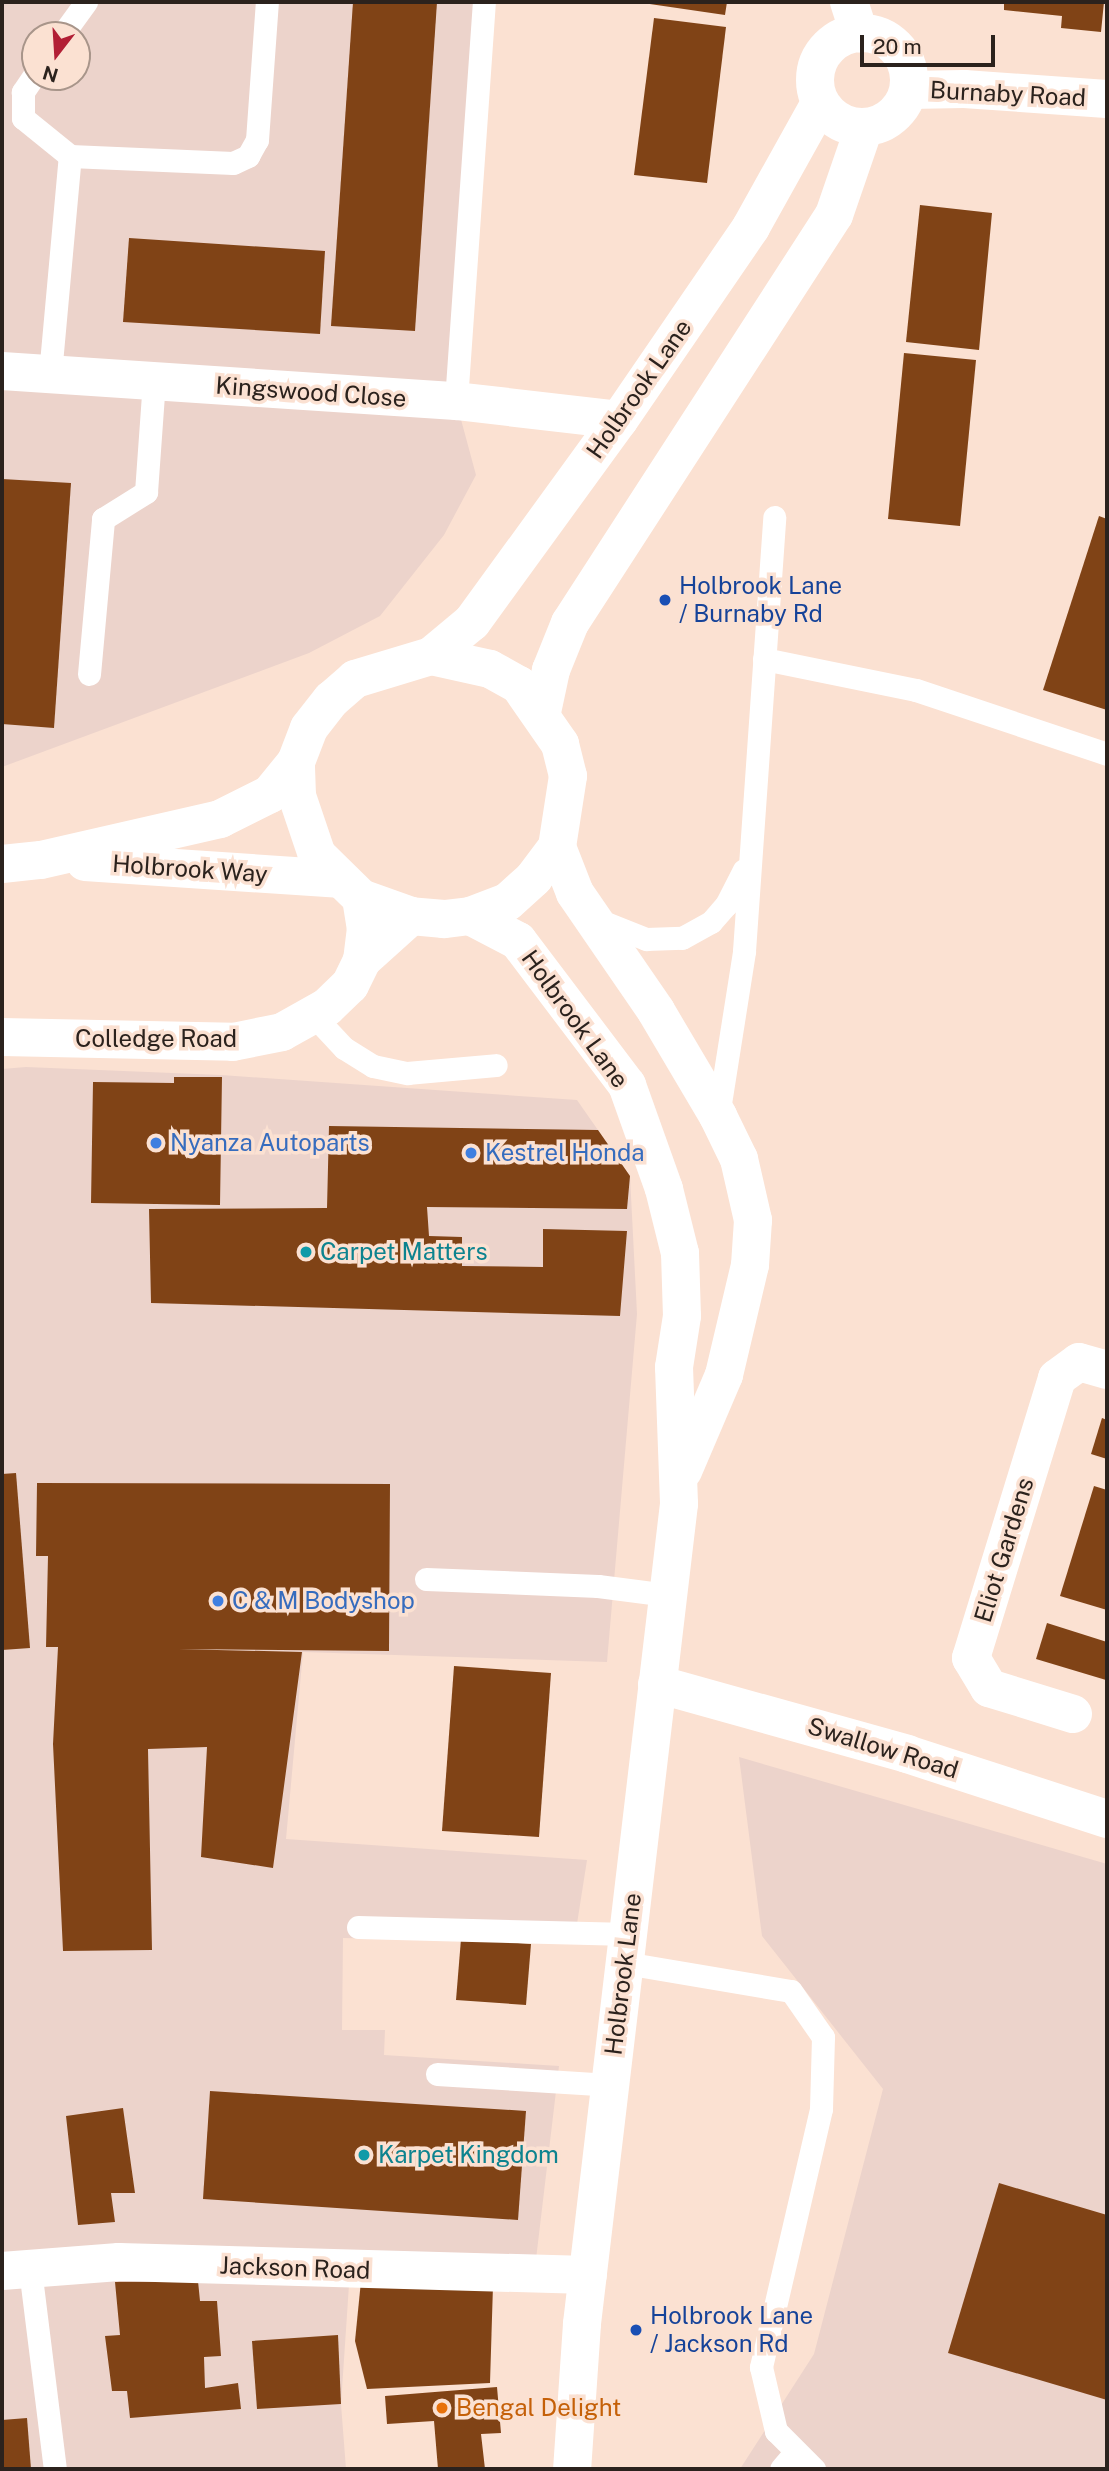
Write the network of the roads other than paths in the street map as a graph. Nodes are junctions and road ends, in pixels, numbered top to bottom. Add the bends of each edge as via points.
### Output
1 (86, 2) edge
2 (267, 2) edge
3 (484, 2) edge
4 (854, 17) edge
5 (72, 21) edge
6 (909, 90) junction
7 (24, 91) edge
8 (1107, 99) edge
9 (820, 103) junction
10 (864, 128) junction
11 (70, 156) junction
12 (2, 371) edge
13 (50, 374) junction
14 (154, 381) junction
15 (456, 401) junction
16 (619, 420) junction
17 (774, 517) dead end
18 (431, 656) junction
19 (764, 659) junction
20 (89, 674) dead end
21 (542, 712) junction
22 (1107, 754) edge
23 (296, 762) junction
24 (557, 847) junction
25 (750, 852) junction
26 (41, 860) junction
27 (2, 864) edge
28 (349, 889) junction
29 (588, 911) junction
30 (411, 916) junction
31 (470, 916) junction
32 (362, 960) junction
33 (313, 1015) junction
34 (2, 1037) edge
35 (496, 1065) dead end
36 (719, 1116) junction
37 (1107, 1370) edge
38 (680, 1479) junction
39 (426, 1578) dead end
40 (667, 1595) junction
41 (657, 1684) junction
42 (1073, 1714) dead end
43 (1107, 1819) edge
44 (358, 1927) dead end
45 (627, 1948) junction
46 (437, 2074) dead end
47 (610, 2085) junction
48 (16, 2270) edge
49 (588, 2275) junction
50 (796, 2451) junction
51 (55, 2469) edge
52 (572, 2469) edge
53 (781, 2469) edge
54 (814, 2469) edge

1 - 5 lane
2 - 11 lane via 258,133 248,156 223,164
3 - 15 lane
4 - 6 street via 894,44 909,72
4 - 9 street via 816,68
6 - 8 street, Burnaby Road
6 - 10 street via 896,114
7 - 11 lane via 23,118
9 - 10 street via 834,119
9 - 16 street, Holbrook Lane via 751,227
10 - 21 street via 834,215 570,623 551,670
11 - 13 lane
12 - 13 street, Kingswood Close
13 - 14 street, Kingswood Close
14 - 15 street, Kingswood Close
14 - 20 lane via 146,492 103,519
15 - 16 street, Kingswood Close
16 - 18 street, Holbrook Lane via 472,622
17 - 19 lane, Holbrook Lane
18 - 21 street via 490,669 519,685
18 - 23 street via 355,679 309,728
19 - 22 lane via 916,690
19 - 25 lane, Holbrook Lane
21 - 24 street via 560,744 568,776
23 - 26 street, Holbrook Way via 270,794 220,819
23 - 28 street via 297,796 305,827 317,855
24 - 29 street, Holbrook Lane via 575,893
24 - 31 street via 507,902
25 - 29 lane, Holbrook Lane via 726,905 711,922 682,938 646,939 628,934
25 - 36 lane, Holbrook Lane via 743,962
26 - 27 street, Holbrook Way
26 - 28 street, Holbrook Way
28 - 30 street, Holbrook Way
28 - 32 street, Colledge Road via 366,928
29 - 36 street, Holbrook Lane
30 - 31 street, Holbrook Way
30 - 32 street, Colledge Road
31 - 38 street, Holbrook Lane via 518,941 627,1085 664,1189 680,1253 682,1316 674,1367
32 - 33 street, Colledge Road via 350,985
33 - 34 street, Colledge Road via 282,1032 233,1042
33 - 35 lane via 344,1048 373,1066 407,1073
36 - 38 street, Holbrook Lane via 739,1159 753,1220 750,1265 724,1375
37 - 42 street, Eliot Gardens via 1079,1362 1057,1378 971,1658 989,1688
38 - 40 street, Holbrook Lane
39 - 40 lane via 598,1586
40 - 41 street, Holbrook Lane
41 - 43 street, Swallow Road via 907,1754
41 - 45 street, Holbrook Lane
44 - 45 lane
45 - 47 street, Holbrook Lane
45 - 50 lane via 791,1992 823,2038 821,2109 761,2367 776,2431
46 - 47 lane
47 - 49 street, Holbrook Lane
48 - 49 street, Jackson Road via 119,2262
48 - 51 lane
49 - 52 street, Holbrook Lane
50 - 53 lane
50 - 54 lane

